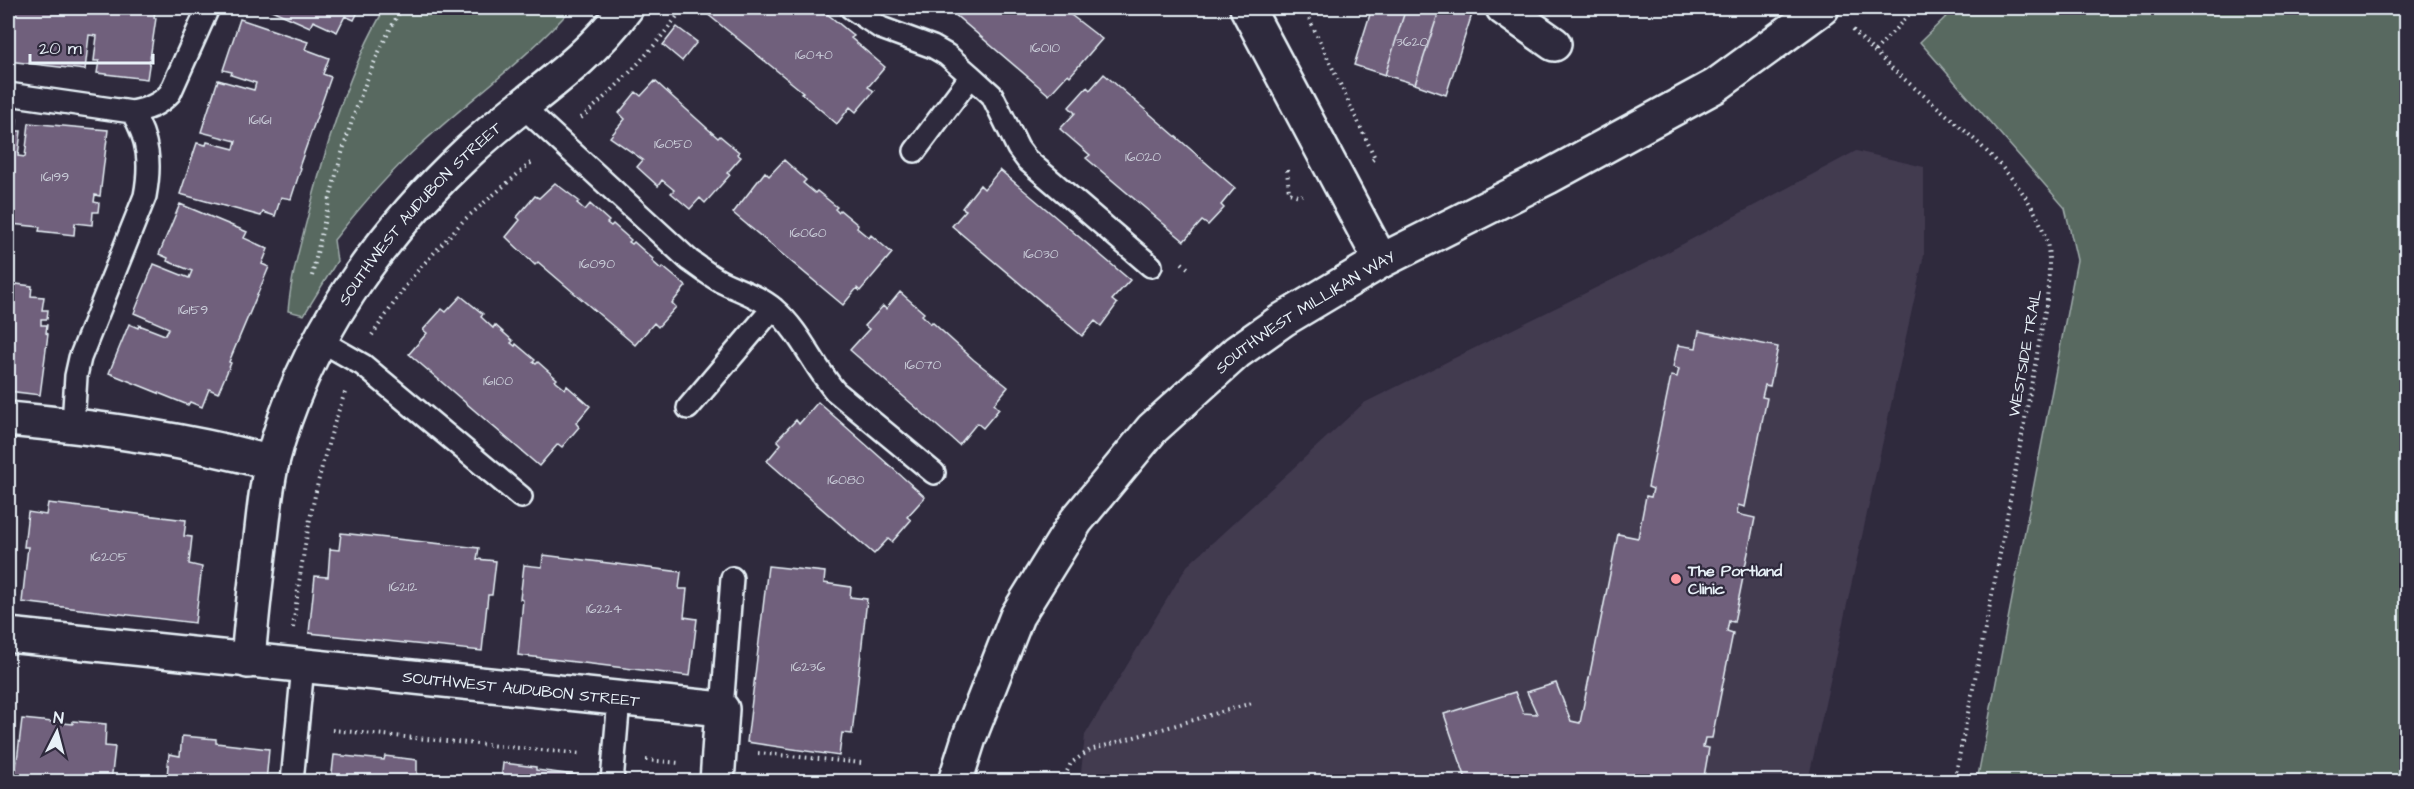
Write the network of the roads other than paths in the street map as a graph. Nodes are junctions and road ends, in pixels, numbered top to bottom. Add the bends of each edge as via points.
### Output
1 (208, 8) edge
2 (626, 8) edge
3 (851, 8) edge
4 (1247, 8) edge
5 (1503, 8) edge
6 (1822, 8) edge
7 (1554, 44) dead end
8 (971, 76) junction
9 (8, 94) edge
10 (524, 107) junction
11 (132, 112) junction
12 (915, 151) dead end
13 (1381, 261) junction
14 (1150, 267) dead end
15 (773, 308) junction
16 (321, 341) junction
17 (688, 408) dead end
18 (8, 419) edge
19 (74, 425) junction
20 (272, 463) junction
21 (934, 473) dead end
22 (521, 496) dead end
23 (732, 578) dead end
24 (8, 635) edge
25 (248, 660) junction
26 (303, 666) junction
27 (619, 699) junction
28 (722, 709) junction
29 (292, 782) edge
30 (612, 782) edge
31 (717, 782) edge
32 (955, 782) edge

1 - 11 lane via 170,93 147,110
2 - 10 street, SOUTHWEST AUDUBON STREET via 591,50
3 - 8 lane via 882,28 933,47
4 - 13 street
5 - 7 street
6 - 13 street, SOUTHWEST MILLIKAN WAY via 1715,86 1548,177
8 - 12 lane
8 - 14 lane via 992,95 1027,160
9 - 11 lane
10 - 15 lane via 689,260
10 - 16 street, SOUTHWEST AUDUBON STREET via 471,149 397,226 369,260
11 - 19 lane via 147,143 149,176 145,196 80,358
13 - 32 street, SOUTHWEST MILLIKAN WAY via 1237,352 1152,429 1076,521 1017,616
15 - 17 lane
15 - 21 lane via 788,323 835,391
16 - 20 street, SOUTHWEST AUDUBON STREET via 300,383
16 - 22 lane via 357,361
18 - 19 street
19 - 20 street via 223,449
20 - 25 street, SOUTHWEST AUDUBON STREET
23 - 28 lane
24 - 25 street, SOUTHWEST AUDUBON STREET
25 - 26 street, SOUTHWEST AUDUBON STREET
26 - 27 street, SOUTHWEST AUDUBON STREET
26 - 29 lane
27 - 28 street, SOUTHWEST AUDUBON STREET
27 - 30 lane
28 - 31 street

